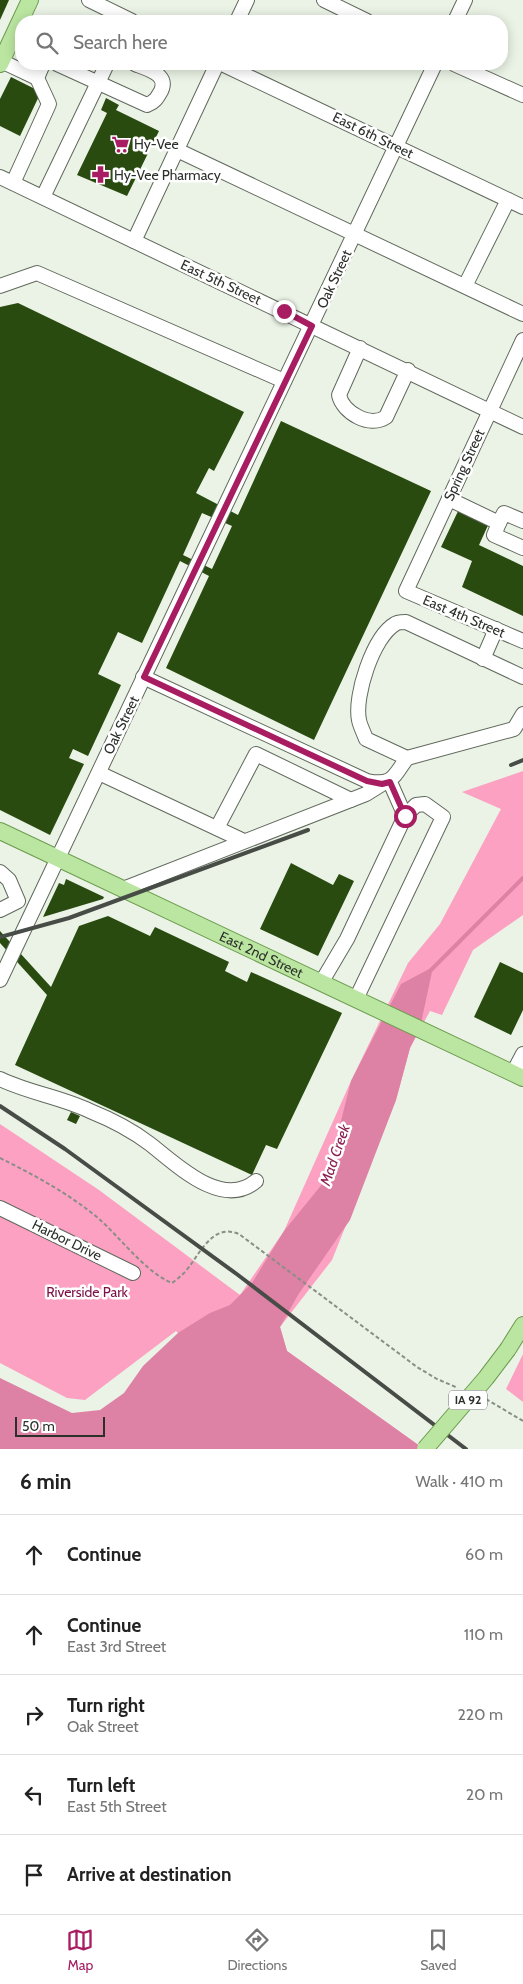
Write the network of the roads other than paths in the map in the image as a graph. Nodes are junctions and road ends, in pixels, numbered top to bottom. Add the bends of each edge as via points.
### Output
1 (30, 0) edge
2 (89, 0) edge
3 (247, 0) edge
4 (324, 0) edge
5 (465, 0) edge
6 (23, 15) edge
7 (118, 15) edge
8 (240, 15) edge
9 (355, 15) edge
10 (458, 15) edge
11 (15, 33) edge
12 (1, 63) edge
13 (15, 69) edge
14 (18, 70) edge
15 (40, 70) edge
16 (70, 70) edge
17 (104, 70) edge
18 (148, 70) edge
19 (214, 70) edge
20 (235, 70) edge
21 (432, 70) edge
22 (467, 70) edge
23 (37, 78) junction
24 (98, 83) junction
25 (523, 95) edge
26 (396, 147) junction
27 (176, 150) junction
28 (0, 177) edge
29 (13, 183) junction
30 (43, 197) junction
31 (508, 200) junction
32 (523, 207) edge
33 (355, 234) junction
34 (134, 240) junction
35 (0, 286) edge
36 (465, 286) junction
37 (523, 314) edge
38 (312, 326) junction
39 (523, 340) edge
40 (360, 348) junction
41 (408, 370) junction
42 (284, 381) junction
43 (490, 410) junction
44 (523, 427) edge
45 (449, 499) junction
46 (523, 521) edge
47 (499, 523) junction
48 (523, 548) edge
49 (406, 591) joint
50 (496, 629) junction
51 (523, 641) edge
52 (483, 659) junction
53 (144, 677) junction
54 (523, 677) edge
55 (523, 714) edge
56 (407, 758) junction
57 (99, 773) junction
58 (386, 783) junction
59 (351, 800) junction
60 (405, 816) junction
61 (217, 828) junction
62 (0, 831) edge
63 (244, 841) junction
64 (59, 859) junction
65 (0, 872) edge
66 (123, 889) junction
67 (18, 901) junction
68 (0, 910) edge
69 (34, 911) junction
70 (0, 980) edge
71 (321, 983) junction
72 (356, 999) junction
73 (523, 1054) edge
74 (518, 1076) edge
75 (0, 1079) edge
76 (256, 1181) dead end
77 (0, 1208) edge
78 (133, 1273) dead end
79 (523, 1325) edge
80 (425, 1449) edge

1 - 6 main road
2 - 7 street
3 - 8 street
4 - 9 street
5 - 10 street
11 - 12 main road
12 - 13 street
14 - 23 street
15 - 23 street
16 - 24 street
17 - 24 street
18 - 24 street via 159,75 163,85 152,104
19 - 27 street
20 - 26 street, East 6th Street
21 - 26 street, Oak Street
22 - 25 street
23 - 29 street via 49,104
24 - 30 street
26 - 31 street, East 6th Street
26 - 33 street, Oak Street
27 - 33 street
27 - 34 street
28 - 29 street, East 5th Street
29 - 30 street, East 5th Street
30 - 34 street, East 5th Street
31 - 32 street, East 6th Street
31 - 36 street
33 - 36 street
33 - 38 street, Oak Street
34 - 38 street, East 5th Street
35 - 42 street via 37,273
36 - 37 street
38 - 40 street, East 5th Street
38 - 42 street, Oak Street
39 - 43 street, Spring Street
40 - 41 street, East 5th Street
40 - 41 street via 339,396 343,407 369,422 386,417
41 - 43 street, East 5th Street
42 - 53 street, Oak Street
43 - 44 street, East 5th Street
43 - 45 street, Spring Street
45 - 47 street
45 - 49 street, Spring Street
46 - 47 street via 504,513
47 - 48 street via 494,536
49 - 50 street, East 4th Street
50 - 51 street, East 4th Street
50 - 52 street
52 - 54 street
52 - 56 street via 406,622 396,623 387,632 371,657 359,696 359,721 366,738
53 - 57 street, Oak Street
53 - 58 street via 328,764 367,781
55 - 56 street via 514,729
56 - 58 street
57 - 61 street
57 - 64 street, Oak Street
58 - 59 street
58 - 60 street
59 - 61 street via 256,754
59 - 63 street
60 - 71 street via 347,939
60 - 72 street via 416,805 422,804 443,817
61 - 63 street
62 - 64 main road, East 2nd Street
63 - 66 street
64 - 66 main road, East 2nd Street
64 - 69 street, Oak Street
65 - 67 street via 9,880
66 - 71 main road, East 2nd Street
67 - 68 street
67 - 69 street
69 - 70 street, Oak Street
71 - 72 main road, East 2nd Street
72 - 74 main road, East 2nd Street
73 - 74 street
75 - 76 street via 92,1111 149,1143 189,1176 203,1182 229,1190 242,1189
77 - 78 street, Harbor Drive
79 - 80 main road, IA 92, bridge via 480,1386

